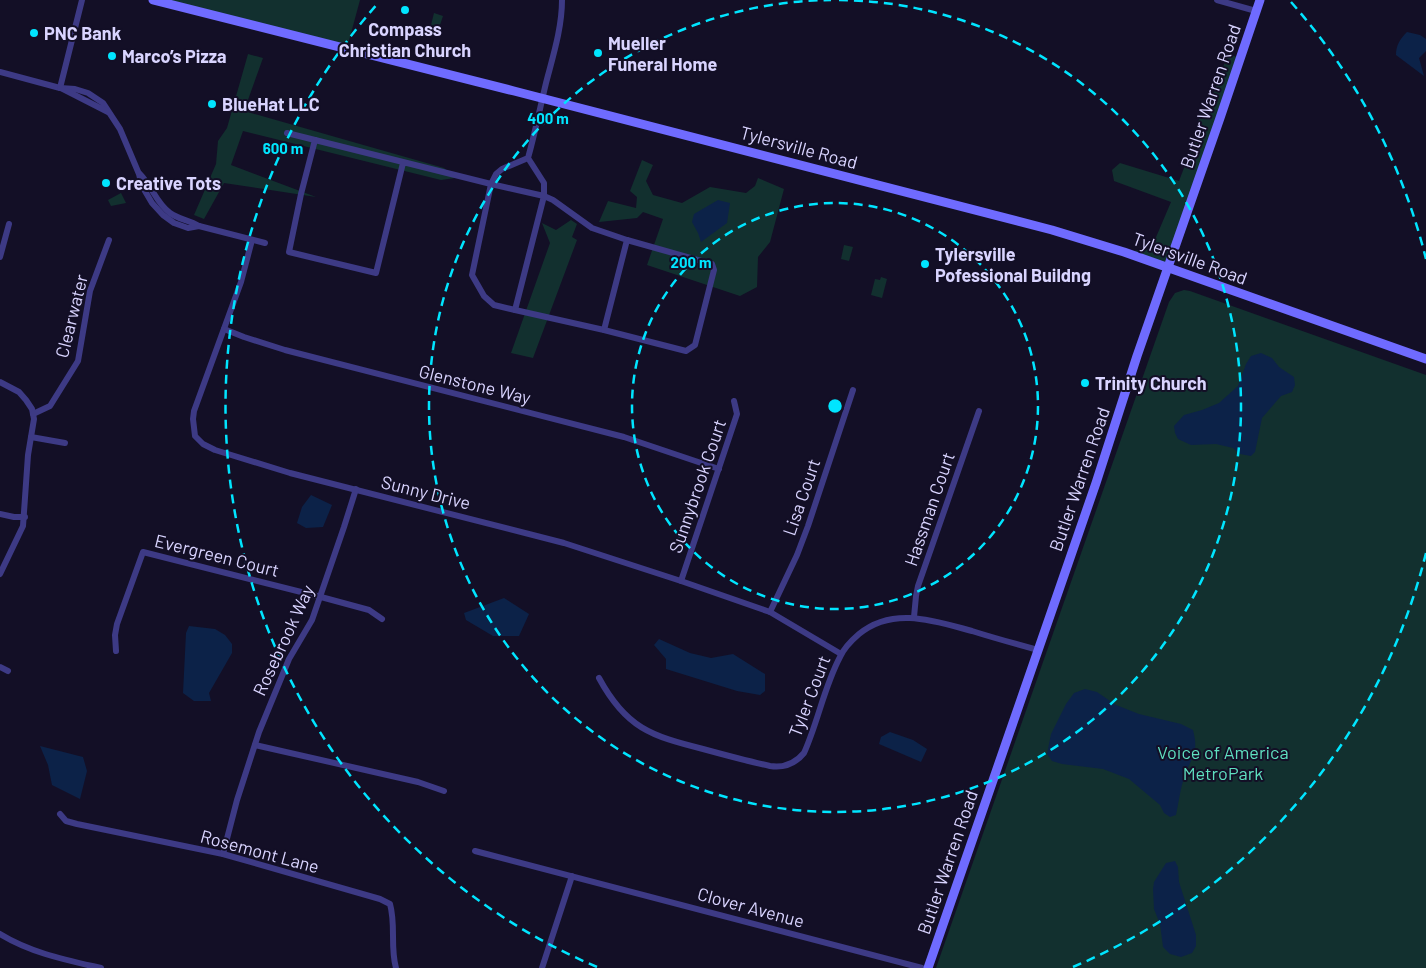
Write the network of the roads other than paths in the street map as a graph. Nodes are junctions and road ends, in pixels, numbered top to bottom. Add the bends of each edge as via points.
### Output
1 (82, 0) edge
2 (153, 0) edge
3 (562, 0) edge
4 (1217, 0) edge
5 (1260, 0) edge
6 (1256, 11) junction
7 (0, 72) edge
8 (60, 88) junction
9 (543, 98) junction
10 (287, 133) dead end
11 (315, 140) junction
12 (528, 158) junction
13 (403, 163) junction
14 (491, 184) junction
15 (544, 196) junction
16 (9, 224) dead end
17 (109, 240) dead end
18 (252, 240) junction
19 (627, 240) junction
20 (265, 243) dead end
21 (0, 257) edge
22 (1168, 267) junction
23 (515, 310) junction
24 (224, 329) junction
25 (604, 330) junction
26 (1426, 359) edge
27 (0, 382) edge
28 (854, 390) dead end
29 (734, 401) dead end
30 (979, 411) dead end
31 (33, 414) junction
32 (31, 437) junction
33 (66, 443) dead end
34 (719, 469) junction
35 (356, 489) junction
36 (0, 514) edge
37 (24, 517) junction
38 (0, 574) edge
39 (681, 581) junction
40 (320, 597) junction
41 (770, 612) junction
42 (914, 617) junction
43 (382, 619) dead end
44 (1038, 650) junction
45 (116, 651) dead end
46 (841, 654) junction
47 (0, 668) edge
48 (8, 671) dead end
49 (599, 678) dead end
50 (255, 745) junction
51 (444, 790) dead end
52 (60, 814) dead end
53 (475, 851) dead end
54 (223, 854) junction
55 (572, 876) junction
56 (0, 934) edge
57 (101, 968) edge
58 (396, 968) edge
59 (542, 968) edge
60 (922, 968) edge
61 (928, 968) edge

1 - 8 street
2 - 9 main road, Tylersville Road
3 - 9 street via 560,27
4 - 6 street
5 - 6 main road, Butler Warren Road
6 - 22 main road, Butler Warren Road
7 - 8 street
8 - 18 street via 76,89 103,103 120,129 142,186 162,215 188,228 199,226
9 - 12 street
9 - 22 main road, Tylersville Road via 1009,218 1086,239
10 - 11 street
11 - 13 street
11 - 13 street via 288,252 376,273
12 - 14 street via 502,169
12 - 15 street via 544,184
13 - 14 street
14 - 15 street
14 - 23 street via 472,275 484,296 494,305
15 - 19 street via 592,228
15 - 23 street
16 - 21 street
17 - 31 street, Clearwater via 90,291 78,361 50,406
18 - 20 street
18 - 24 street, Sunny Drive
19 - 25 street
19 - 25 street via 712,264 714,270 695,345 686,351
22 - 26 main road, Tylersville Road
22 - 44 main road, Butler Warren Road
23 - 25 street
24 - 34 street, Glenstone Way via 286,350 624,438
24 - 35 street, Sunny Drive via 194,411 195,436 214,450 244,460
27 - 31 street via 23,396
28 - 41 street, Lisa Court via 808,526
29 - 34 street, Sunnybrook Court via 737,414
30 - 42 street, Hassman Court via 918,586
31 - 32 street
32 - 33 street
32 - 37 street
34 - 39 street, Sunnybrook Court
35 - 39 street, Sunny Drive via 564,543
35 - 40 street, Rosebrook Way
36 - 37 street
37 - 38 street via 23,526
39 - 41 street, Sunny Drive
40 - 43 street, Evergreen Court via 369,610
40 - 45 street, Evergreen Court via 143,552 117,624
40 - 50 street, Rosebrook Way via 312,620 289,659
41 - 46 street, Sunny Drive
42 - 44 street, Tyler Court
42 - 46 street, Tyler Court via 890,619 871,626 854,638
44 - 61 main road, Butler Warren Road
46 - 49 street, Tyler Court via 804,753 793,763 780,767 649,732 618,707
47 - 48 street
50 - 51 street
50 - 54 street, Rosebrook Way
52 - 54 street, Rosemont Lane via 66,821 77,824
53 - 55 street, Clover Avenue
54 - 58 street, Rosemont Lane via 390,904
55 - 59 street
55 - 60 street, Clover Avenue
56 - 57 street via 40,953

